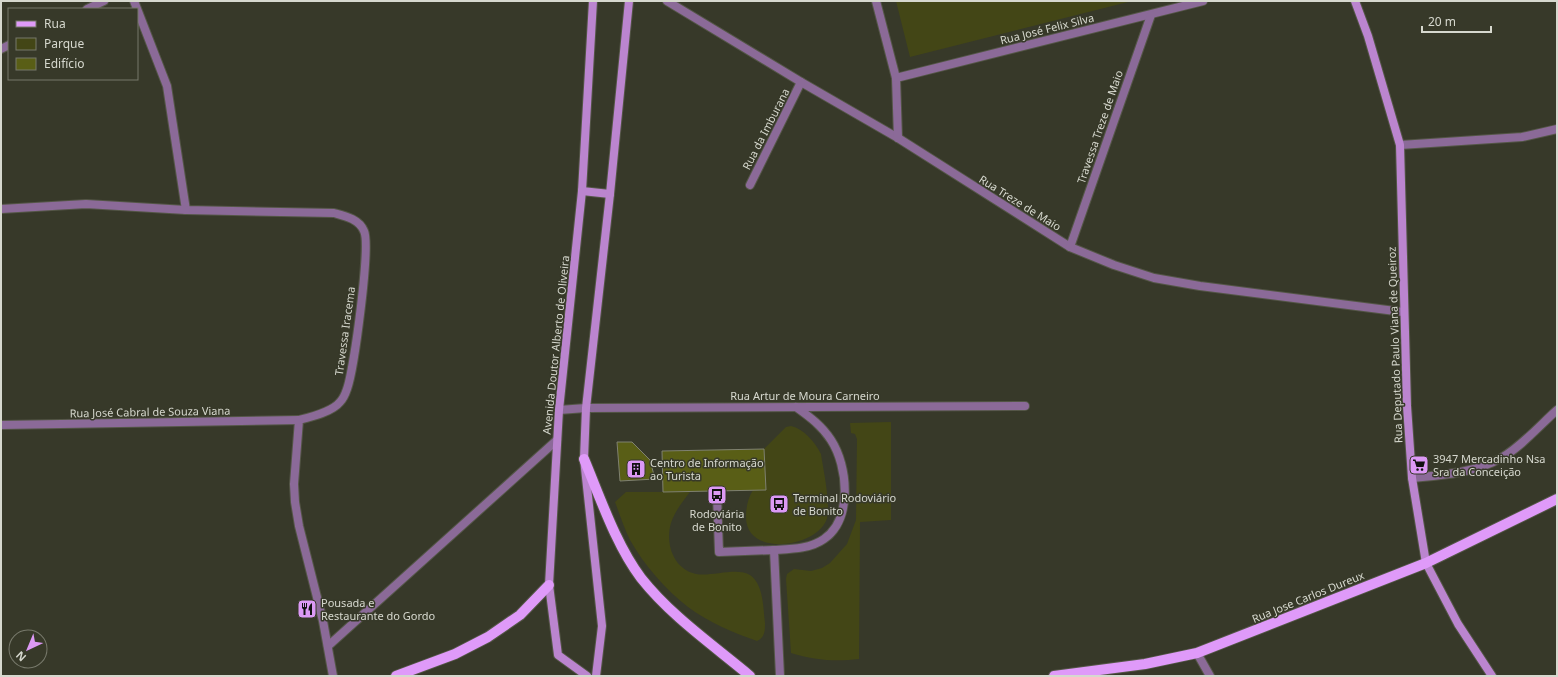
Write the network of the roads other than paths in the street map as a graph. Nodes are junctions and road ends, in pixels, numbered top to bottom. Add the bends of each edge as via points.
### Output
1 (104, 1) edge
2 (593, 1) edge
3 (628, 1) edge
4 (667, 1) edge
5 (876, 1) edge
6 (1203, 1) edge
7 (1355, 1) edge
8 (89, 8) edge
9 (138, 11) edge
10 (1151, 15) junction
11 (896, 78) junction
12 (801, 82) junction
13 (1557, 129) edge
14 (898, 138) junction
15 (1400, 145) junction
16 (750, 185) dead end
17 (582, 191) junction
18 (610, 194) junction
19 (1, 209) edge
20 (186, 210) junction
21 (1070, 247) junction
22 (1403, 312) junction
23 (1025, 406) dead end
24 (586, 408) junction
25 (796, 408) junction
26 (559, 410) junction
27 (1557, 410) edge
28 (299, 420) junction
29 (1, 425) edge
30 (557, 440) junction
31 (584, 459) junction
32 (1412, 478) junction
33 (717, 495) dead end
34 (1557, 499) edge
35 (774, 550) junction
36 (1426, 563) junction
37 (549, 585) junction
38 (328, 646) junction
39 (1197, 653) junction
40 (333, 676) edge
41 (396, 676) edge
42 (587, 676) edge
43 (596, 676) edge
44 (750, 676) edge
45 (780, 676) edge
46 (1054, 676) edge
47 (1210, 676) edge
48 (1492, 676) edge

1 - 8 street
2 - 17 street, Avenida Doutor Alberto de Oliveira
3 - 18 street
4 - 12 street, Rua Treze de Maio
5 - 11 street
6 - 10 street, Rua José Felix Silva
7 - 15 street, Rua Deputado Paulo Viana de Queiroz
9 - 20 street via 167,86
10 - 11 street, Rua José Felix Silva
10 - 21 street, Travessa Treze de Maio
11 - 14 street
12 - 14 street, Rua Treze de Maio
12 - 16 street, Rua da Imburana
13 - 15 street via 1522,137
14 - 21 street, Rua Treze de Maio
15 - 22 street, Rua Deputado Paulo Viana de Queiroz
17 - 18 street
17 - 26 street, Avenida Doutor Alberto de Oliveira
18 - 24 street
19 - 20 street, Travessa Iracema via 86,204
20 - 28 street, Travessa Iracema via 334,213 357,222 364,232 366,245 363,288 353,364 347,389 340,402 329,410
21 - 22 street, Rua Treze de Maio via 1154,278
22 - 32 street, Rua Deputado Paulo Viana de Queiroz
23 - 25 street, Rua Artur de Moura Carneiro
24 - 25 street, Rua Artur de Moura Carneiro
24 - 26 street, Rua Artur de Moura Carneiro
24 - 31 street
25 - 35 street via 818,423 832,441 845,480 844,499 841,516 834,529 824,539 799,548
26 - 30 street, Avenida Doutor Alberto de Oliveira
27 - 32 street via 1502,457 1488,465 1448,474
28 - 29 street, Rua José Cabral de Souza Viana
28 - 38 street via 294,477 295,502
30 - 37 street, Avenida Doutor Alberto de Oliveira
30 - 38 street
31 - 43 street via 602,626
31 - 44 main road via 619,541 640,576 658,598
32 - 36 street, Rua Deputado Paulo Viana de Queiroz
33 - 35 street via 719,552
34 - 36 main road, Rua Jose Carlos Dureux
35 - 45 street
36 - 39 main road, Rua Jose Carlos Dureux
36 - 48 street, Rua Deputado Paulo Viana de Queiroz via 1458,624
37 - 41 main road via 520,615 488,637 455,654
37 - 42 street, Avenida Doutor Alberto de Oliveira via 558,655
38 - 40 street
39 - 46 main road, Rua Jose Carlos Dureux via 1145,664
39 - 47 street

